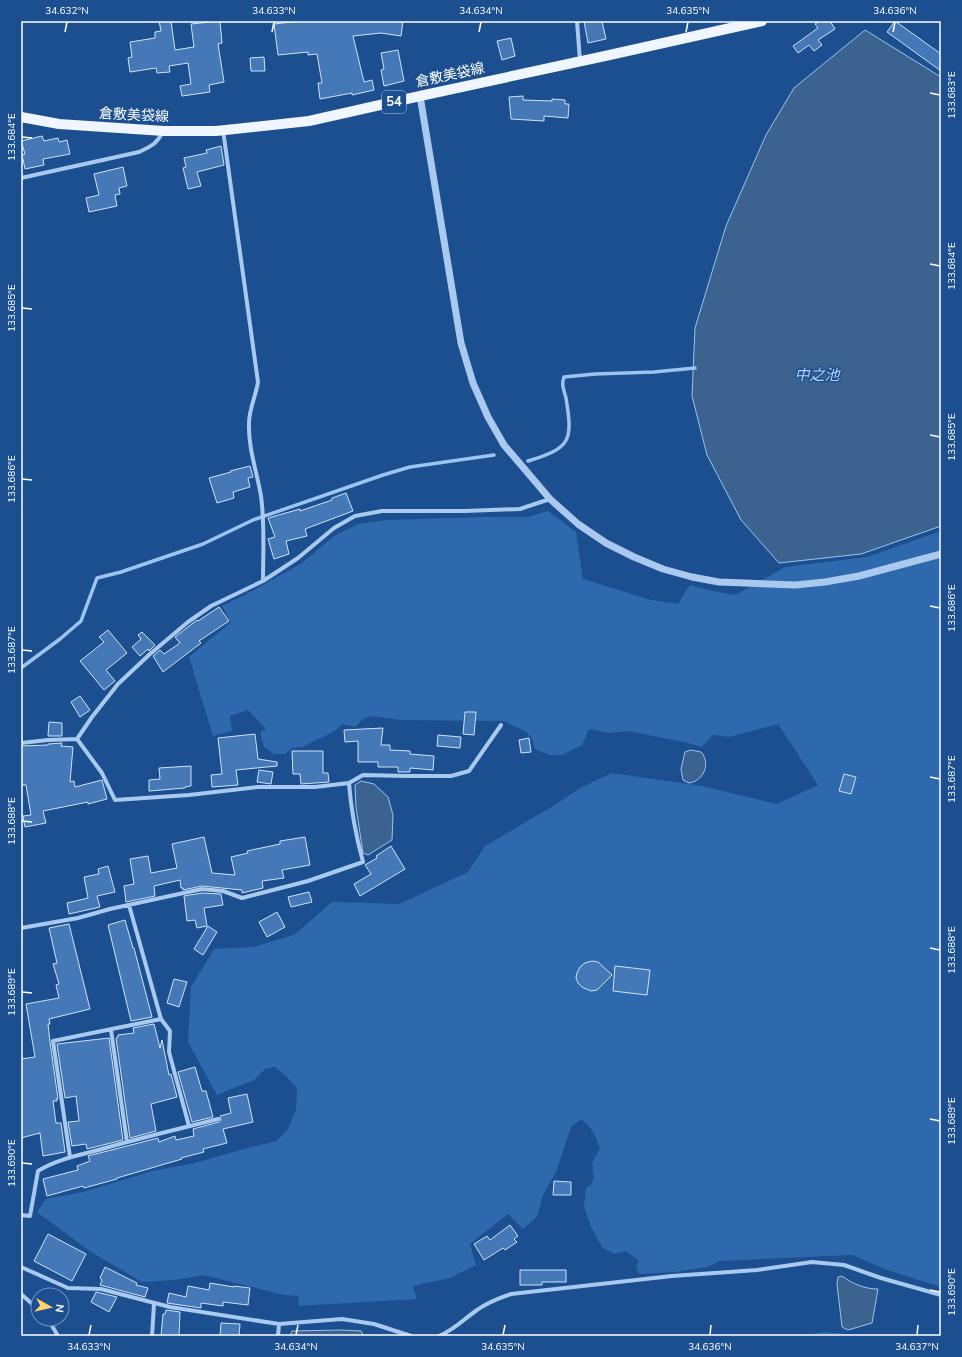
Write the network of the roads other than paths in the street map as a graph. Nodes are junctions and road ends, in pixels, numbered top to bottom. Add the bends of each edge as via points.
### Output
1 (576, 21) edge
2 (762, 21) edge
3 (580, 62) junction
4 (420, 96) junction
5 (21, 117) edge
6 (223, 129) junction
7 (164, 131) junction
8 (21, 178) edge
9 (550, 499) junction
10 (941, 554) edge
11 (263, 582) junction
12 (501, 725) dead end
13 (78, 739) junction
14 (21, 743) edge
15 (349, 784) junction
16 (129, 905) junction
17 (21, 928) edge
18 (161, 1019) junction
19 (111, 1030) junction
20 (218, 1119) dead end
21 (189, 1126) junction
22 (127, 1142) junction
23 (70, 1158) junction
24 (21, 1214) edge
25 (21, 1267) edge
26 (21, 1294) edge
27 (941, 1295) edge
28 (30, 1302) edge
29 (154, 1304) junction
30 (278, 1324) junction
31 (53, 1327) edge
32 (58, 1336) edge
33 (152, 1336) edge
34 (278, 1336) edge
35 (411, 1336) edge
36 (439, 1336) edge

1 - 3 street
2 - 3 main road, 倉敷美袋線 / 54
3 - 4 main road, 倉敷美袋線 / 54
4 - 6 main road, 倉敷美袋線 / 54 via 309,121
4 - 9 street via 461,343 473,383 504,445
5 - 7 main road, 倉敷美袋線 / 54 via 59,124
6 - 7 main road, 倉敷美袋線 / 54
6 - 11 street via 258,382 248,423 261,496
7 - 8 street via 151,147 139,152
9 - 10 street via 578,524 606,543 634,557 663,569 719,582 795,585 825,582 859,576
9 - 11 street via 520,509 382,511 355,516 334,528 298,558
11 - 13 street via 211,606 177,631 118,684
12 - 15 street via 469,771 451,776 363,775
13 - 14 street
13 - 15 street via 102,773 114,800 189,795 258,786 315,787
15 - 16 street via 355,835 363,862 308,882 242,898 223,891 202,889
16 - 17 street via 78,918
16 - 18 street
18 - 19 street
18 - 21 street via 170,1031 169,1052
19 - 22 street
19 - 23 street via 53,1041
20 - 21 street
21 - 22 street
22 - 23 street
23 - 24 street via 38,1171 30,1216
25 - 29 street via 68,1288 101,1289
26 - 28 street
27 - 36 street via 881,1278 844,1264 812,1262 757,1270 672,1276 511,1294 478,1309
29 - 30 street
29 - 33 street
30 - 34 street
30 - 35 street via 342,1319 374,1324
31 - 32 street

